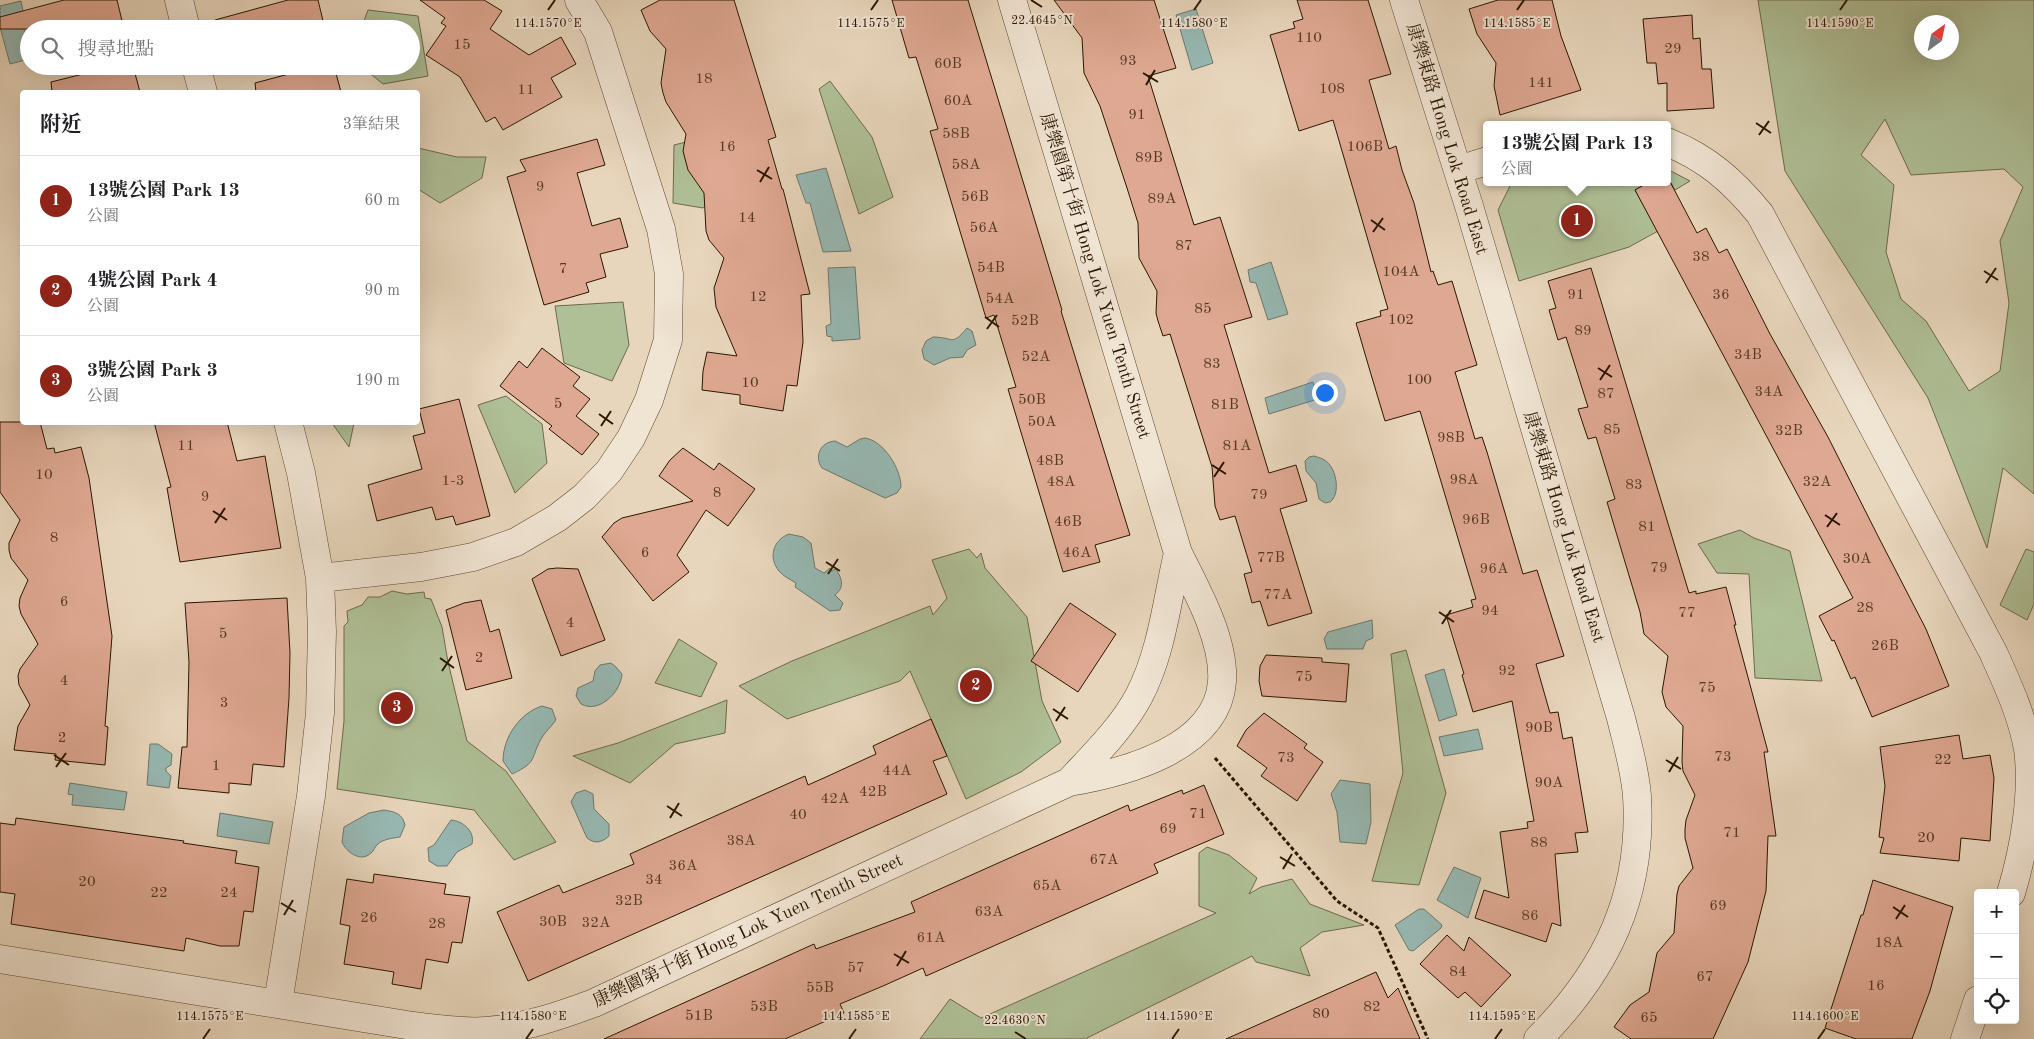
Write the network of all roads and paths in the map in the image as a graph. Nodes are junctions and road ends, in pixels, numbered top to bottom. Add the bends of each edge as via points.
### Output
1 (179, 0) edge
2 (579, 0) edge
3 (1012, 0) edge
4 (1404, 0) edge
5 (184, 20) edge
6 (198, 75) edge
7 (202, 90) edge
8 (1671, 144) edge
9 (1483, 161) edge
10 (1458, 170) junction
11 (289, 425) edge
12 (1178, 553) junction
13 (320, 578) junction
14 (1195, 734) junction
15 (1069, 782) junction
16 (2012, 889) edge
17 (0, 959) edge
18 (278, 1003) junction
19 (1974, 1012) edge
20 (1428, 1039) edge
21 (1538, 1039) edge
22 (1965, 1039) edge

1 - 5 street
2 - 13 street via 598,32 661,229 669,274 668,340 649,400 632,438 609,471 584,497 557,518 516,542 473,557 421,567
3 - 12 street, 康樂園第十街 Hong Lok Yuen Tenth Street
4 - 10 street, 康樂東路 Hong Lok Road East
6 - 7 street
8 - 16 street via 1722,172 1760,214 1993,652 2020,716 2028,750 2030,793 2026,833
9 - 10 street
10 - 21 street, 康樂東路 Hong Lok Road East via 1621,718 1637,795 1636,859 1623,914 1584,986
11 - 13 street
12 - 14 street, 康樂園第十街 Hong Lok Yuen Tenth Street via 1200,595 1221,663 1222,682 1218,700 1209,718
12 - 15 street, 康樂園第十街 Hong Lok Yuen Tenth Street via 1152,668 1138,697 1101,748
13 - 18 street via 320,713 311,796
14 - 15 street, 康樂園第十街 Hong Lok Yuen Tenth Street via 1125,770
14 - 20 path via 1337,900 1378,928
15 - 18 street, 康樂園第十街 Hong Lok Yuen Tenth Street via 594,1003 538,1023 485,1031 450,1030
17 - 18 street, 康樂園第十街 Hong Lok Yuen Tenth Street
19 - 22 street

